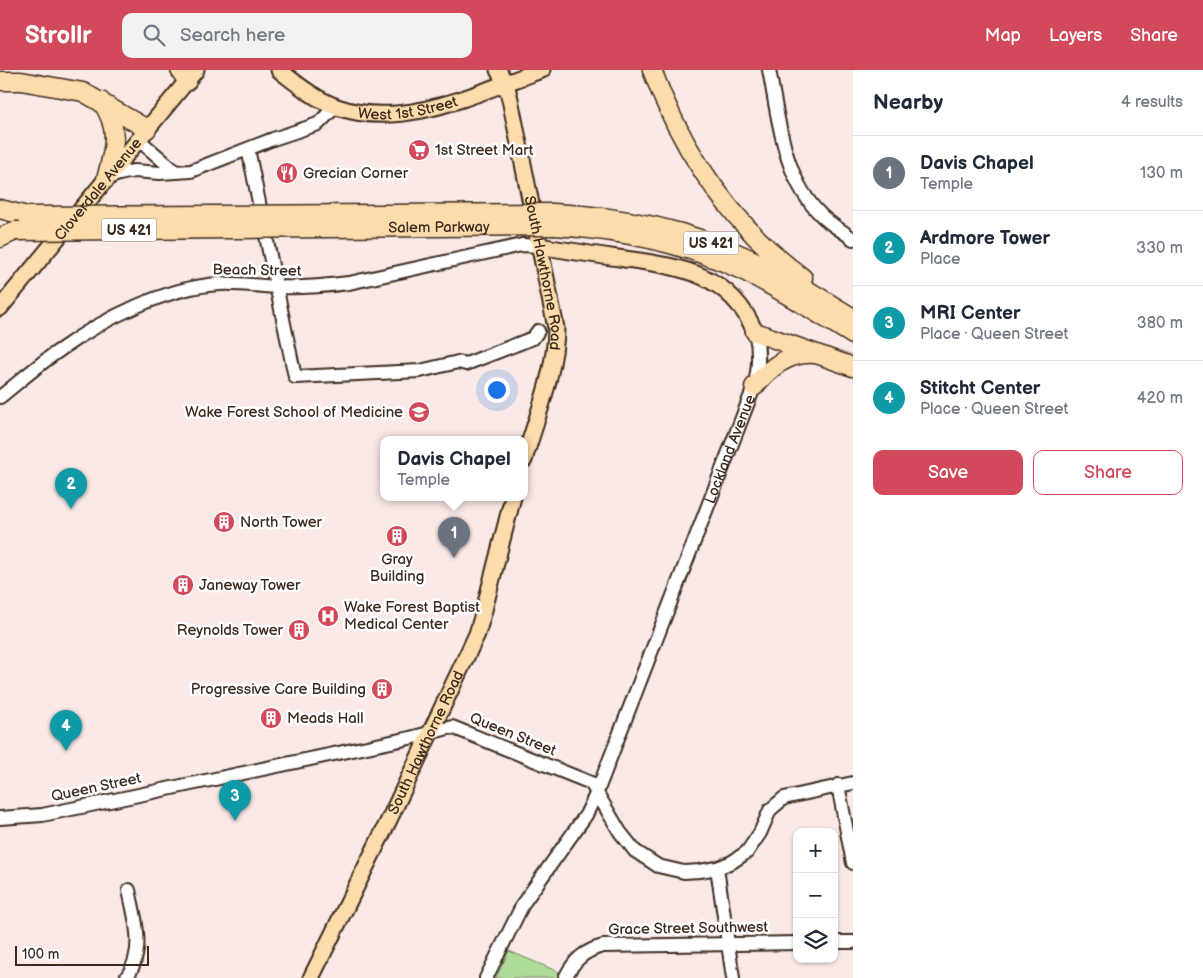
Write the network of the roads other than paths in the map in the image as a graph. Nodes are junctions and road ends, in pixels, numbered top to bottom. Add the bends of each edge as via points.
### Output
1 (279, 70) edge
2 (498, 70) edge
3 (542, 70) edge
4 (652, 70) edge
5 (769, 70) edge
6 (187, 74) edge
7 (0, 81) edge
8 (506, 84) junction
9 (100, 101) junction
10 (336, 106) junction
11 (143, 134) junction
12 (248, 149) junction
13 (176, 172) junction
14 (106, 179) junction
15 (0, 209) edge
16 (0, 216) edge
17 (26, 216) junction
18 (554, 220) junction
19 (5, 233) edge
20 (853, 239) edge
21 (540, 246) junction
22 (277, 287) junction
23 (0, 308) edge
24 (853, 312) edge
25 (853, 318) edge
26 (556, 328) junction
27 (755, 332) junction
28 (853, 335) edge
29 (818, 354) junction
30 (853, 367) edge
31 (754, 387) junction
32 (0, 397) edge
33 (528, 446) edge
34 (512, 501) edge
35 (430, 734) junction
36 (853, 783) edge
37 (838, 785) junction
38 (597, 792) junction
39 (0, 818) edge
40 (853, 863) edge
41 (717, 868) junction
42 (129, 890) dead end
43 (838, 942) edge
44 (853, 942) edge
45 (728, 943) junction
46 (793, 943) edge
47 (133, 976) edge
48 (311, 978) edge
49 (486, 978) edge
50 (565, 978) edge
51 (733, 978) edge

1 - 10 main road, West 1st Street via 307,91
2 - 8 main road, South Hawthorne Road
3 - 8 main road, West 1st Street
4 - 24 highway via 688,148 728,206 792,270
5 - 20 street via 781,134 797,185 822,216
6 - 11 main road, Cloverdale Avenue
7 - 9 highway via 74,89
8 - 10 main road, West 1st Street via 451,104 409,112 370,113
8 - 21 main road, South Hawthorne Road
9 - 11 highway
9 - 14 highway via 111,118 115,136
10 - 12 street via 318,124
11 - 13 street
11 - 14 main road, Cloverdale Avenue
12 - 13 street via 191,171
12 - 22 street
13 - 14 street via 134,171
14 - 23 main road, Cloverdale Avenue
15 - 17 highway
16 - 17 highway, Salem Parkway / US 421
17 - 18 highway, Salem Parkway / US 421, bridge
18 - 19 highway, Salem Parkway / US 421, bridge
18 - 25 highway, Salem Parkway / US 421 via 604,216 654,225 702,239 770,269
18 - 28 highway, Salem Parkway / US 421 via 651,239 697,252 764,281
21 - 22 street, Beach Street via 522,245 349,283
21 - 26 main road, South Hawthorne Road
21 - 27 main road, Lockland Avenue via 660,264 699,275 731,295
22 - 26 street via 295,377 420,371 458,362 466,364 533,338 538,331
22 - 32 street, Beach Street via 202,286 143,304 92,329
26 - 33 main road, South Hawthorne Road via 552,362
27 - 29 highway
27 - 31 street, Lockland Avenue via 759,364
29 - 30 highway
29 - 31 highway via 802,354 780,362
31 - 38 street, Lockland Avenue
34 - 35 main road, South Hawthorne Road via 477,634
35 - 38 street, Queen Street via 452,727 591,782
35 - 39 street, Queen Street via 42,815
35 - 48 main road, South Hawthorne Road
36 - 37 street, Queen Street
37 - 40 street
37 - 41 street, Queen Street via 792,795 777,803 747,852
38 - 41 street, Queen Street via 635,851 658,866 684,872
38 - 49 street, Lockland Avenue via 586,815 524,902
41 - 45 street
42 - 47 street via 138,931
43 - 44 street
45 - 46 street, Grace Street Southwest
45 - 50 street, Grace Street Southwest via 603,946 578,958
45 - 51 street

